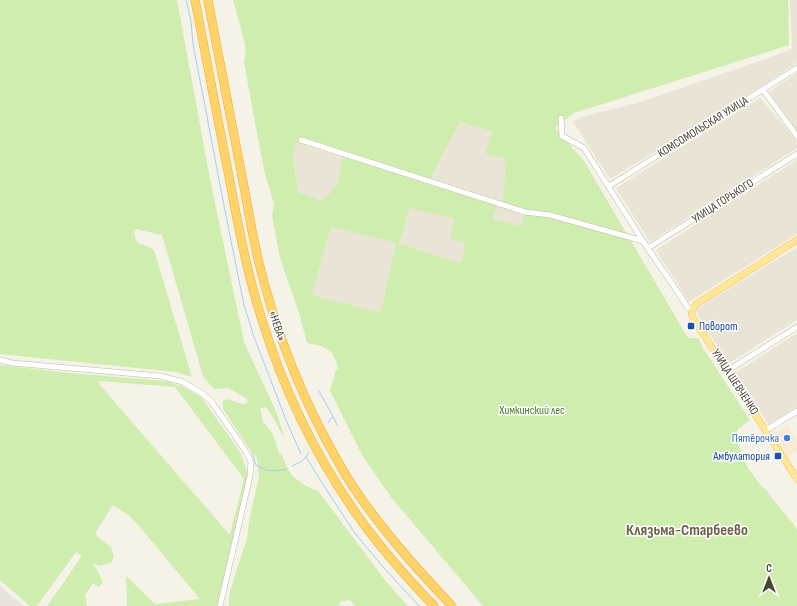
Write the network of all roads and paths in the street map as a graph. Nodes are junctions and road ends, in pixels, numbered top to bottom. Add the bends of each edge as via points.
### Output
1 (195, 0) edge
2 (208, 0) edge
3 (797, 68) edge
4 (763, 90) junction
5 (561, 118) dead end
6 (797, 136) edge
7 (301, 140) dead end
8 (797, 154) edge
9 (609, 186) junction
10 (797, 240) edge
11 (643, 241) junction
12 (648, 248) junction
13 (692, 310) junction
14 (797, 327) edge
15 (0, 360) edge
16 (727, 371) junction
17 (797, 411) edge
18 (766, 430) junction
19 (797, 479) edge
20 (220, 606) edge
21 (434, 606) edge
22 (452, 606) edge

1 - 21 highway, «НЕВА» via 246,264 261,320 280,373 314,444 355,511 408,578
2 - 22 highway, «НЕВА» via 258,262 292,368 315,419 352,485 394,542
3 - 4 street, КОМСОМОЛЬСКАЯ УЛИЦА
4 - 6 street
4 - 9 street, КОМСОМОЛЬСКАЯ УЛИЦА
5 - 9 street via 562,136 584,148
7 - 11 street via 525,212 550,215
8 - 12 street, УЛИЦА ГОРЬКОГО
9 - 11 street
10 - 13 main road via 695,305
11 - 12 street
12 - 13 street
13 - 16 main road, УЛИЦА ШЕВЧЕНКО via 696,323
14 - 16 street
15 - 20 street via 160,376 183,382 211,401 251,462
16 - 18 main road, УЛИЦА ШЕВЧЕНКО
17 - 18 street
18 - 19 main road, УЛИЦА ШЕВЧЕНКО

